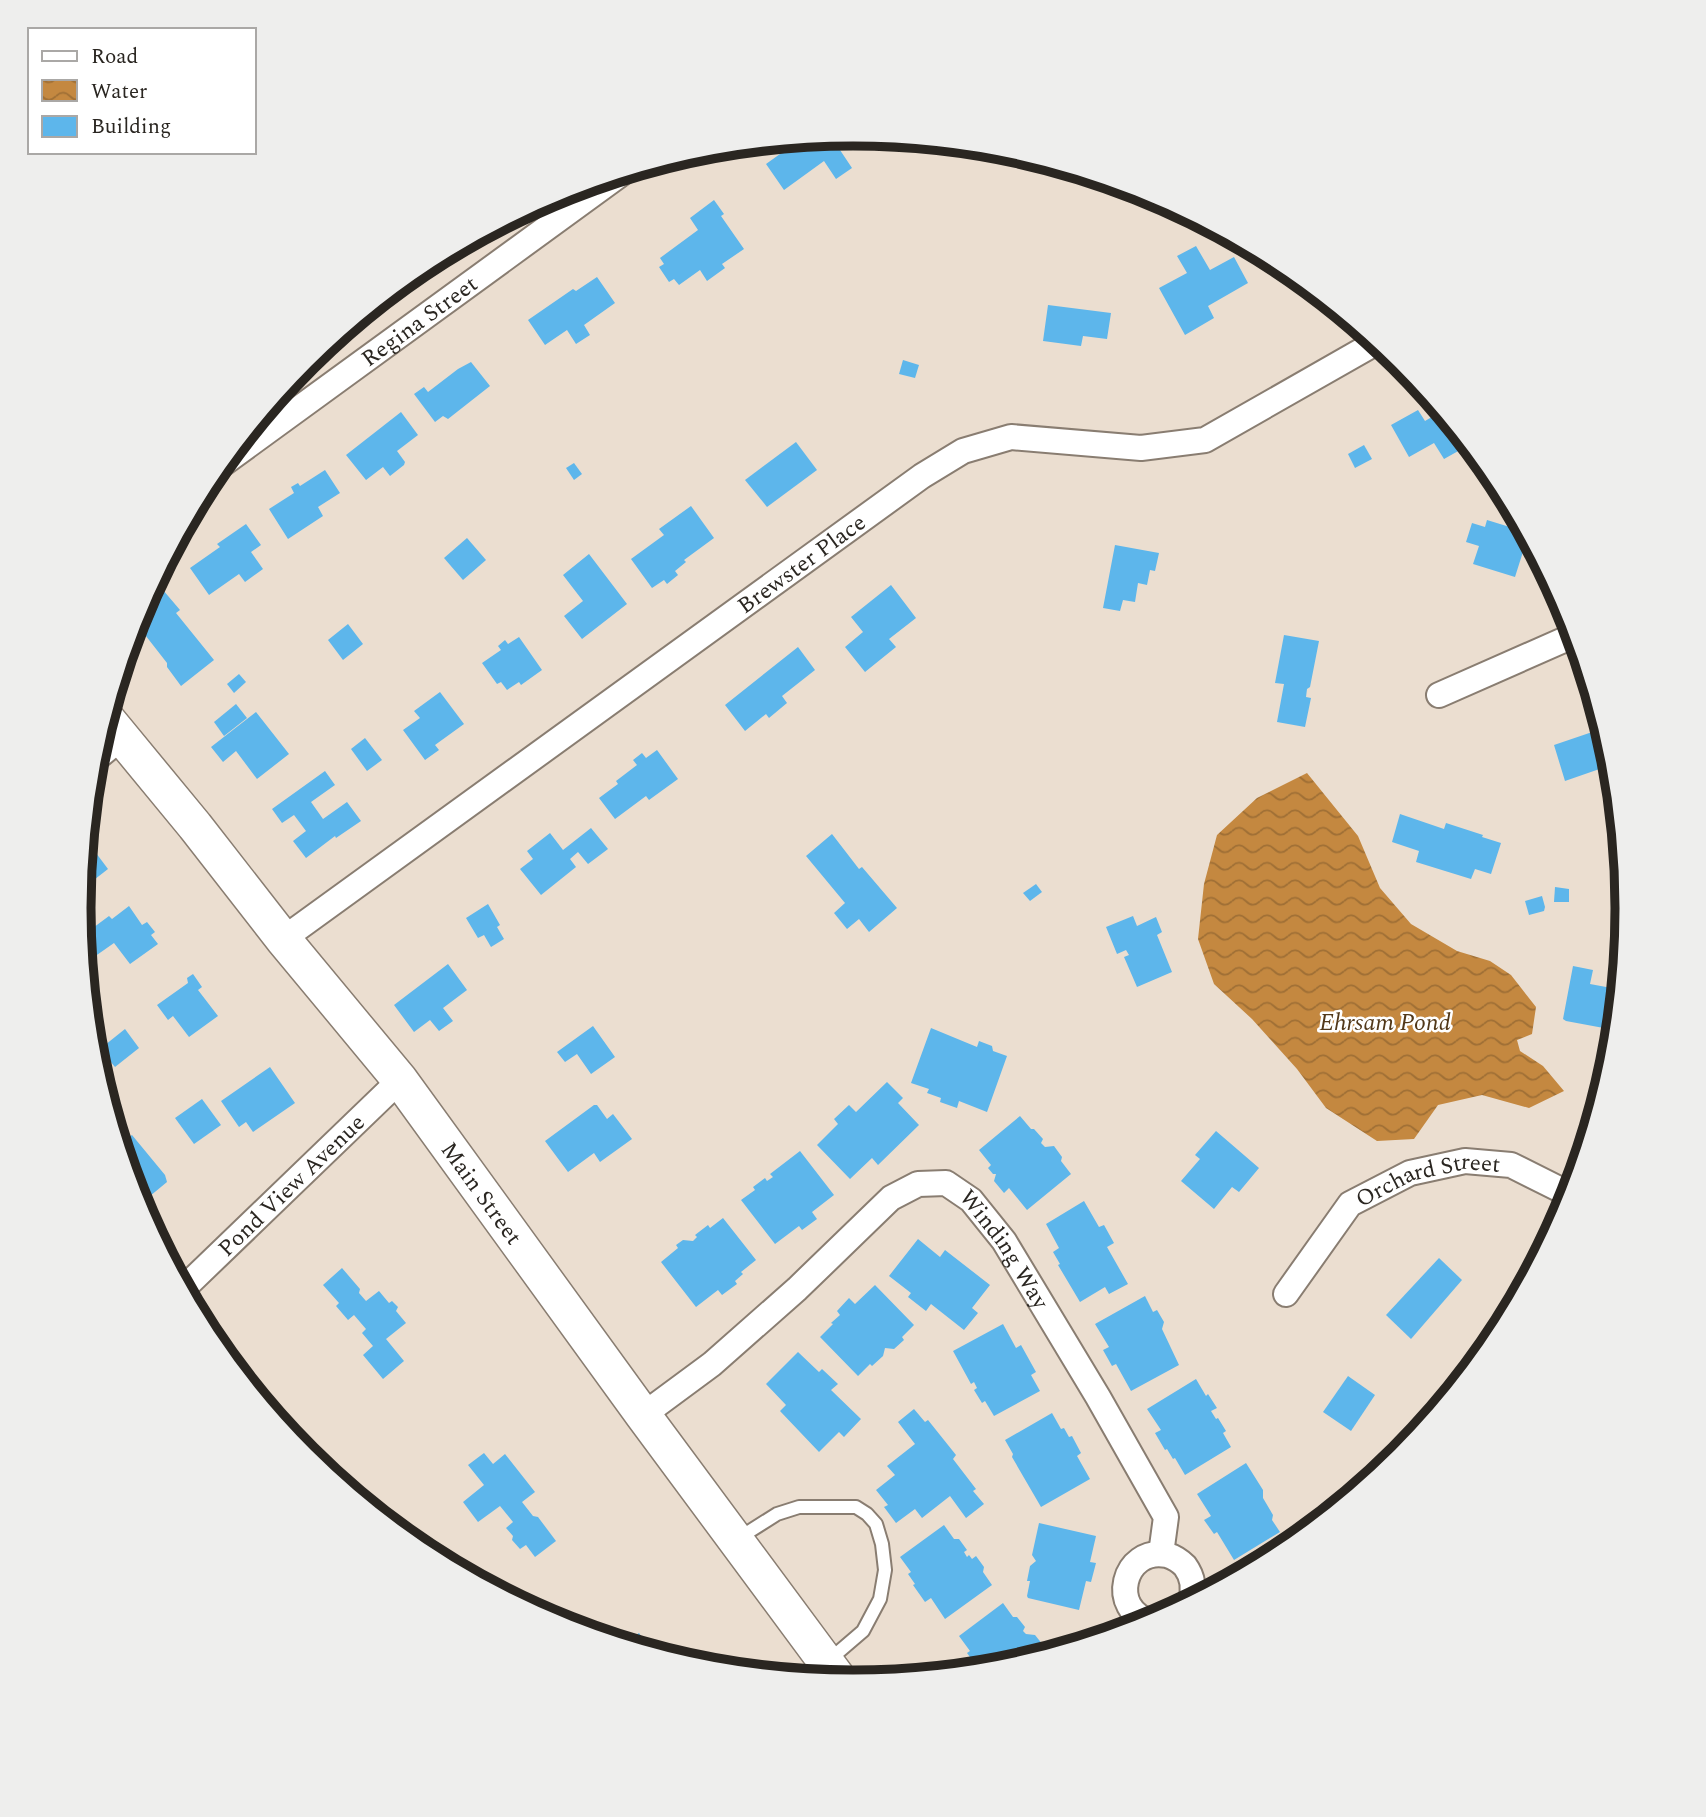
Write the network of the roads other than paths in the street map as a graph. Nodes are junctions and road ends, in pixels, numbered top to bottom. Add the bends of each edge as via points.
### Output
1 (597, 191) edge
2 (1367, 347) edge
3 (247, 446) edge
4 (1565, 639) edge
5 (1439, 695) dead end
6 (113, 728) edge
7 (284, 939) junction
8 (400, 1080) junction
9 (1561, 1190) edge
10 (190, 1283) edge
11 (1286, 1294) dead end
12 (643, 1415) junction
13 (736, 1540) junction
14 (1161, 1554) junction
15 (1193, 1590) edge
16 (1134, 1616) edge
17 (831, 1670) edge
18 (835, 1670) edge

1 - 3 street, Regina Street
2 - 7 street, Brewster Place via 1205,440 1141,448 1011,437 963,451 922,476
4 - 5 street
6 - 7 main road, Main Street
7 - 8 main road, Main Street
8 - 10 street, Pond View Avenue
8 - 12 main road, Main Street
9 - 11 street, Orchard Street via 1511,1165 1465,1161 1410,1173 1350,1204
12 - 13 main road, Main Street
12 - 14 street, Winding Way via 721,1356 891,1198 918,1184 946,1183 971,1200 1004,1241 1098,1397 1166,1517
13 - 17 main road, Main Street
13 - 18 lane via 777,1514 799,1507 856,1507 876,1524 885,1570 880,1599
14 - 15 street via 1182,1563
14 - 16 street via 1148,1556 1128,1573 1124,1585

